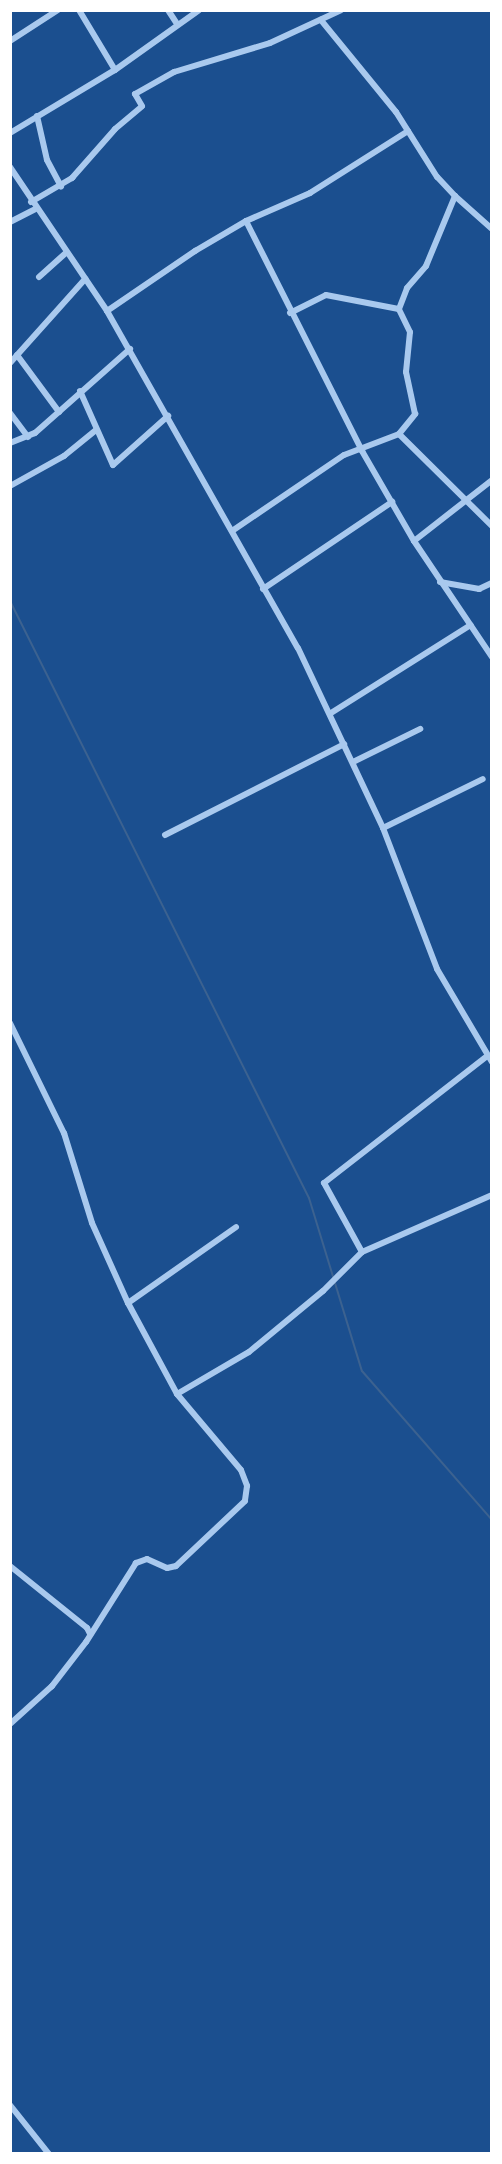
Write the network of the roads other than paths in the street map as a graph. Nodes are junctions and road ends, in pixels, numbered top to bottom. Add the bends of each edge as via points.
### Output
1 (58, 10) edge
2 (79, 10) edge
3 (168, 10) edge
4 (199, 10) edge
5 (341, 10) edge
6 (321, 20) junction
7 (177, 24) junction
8 (10, 41) edge
9 (115, 70) junction
10 (37, 116) junction
11 (408, 132) junction
12 (10, 133) edge
13 (10, 167) edge
14 (61, 186) junction
15 (455, 196) junction
16 (33, 205) junction
17 (246, 221) junction
18 (10, 222) edge
19 (492, 229) edge
20 (66, 253) junction
21 (39, 277) dead end
22 (85, 279) junction
23 (399, 309) junction
24 (107, 311) junction
25 (290, 313) junction
26 (130, 349) junction
27 (16, 355) junction
28 (10, 363) edge
29 (80, 392) junction
30 (10, 412) edge
31 (59, 412) junction
32 (168, 416) junction
33 (96, 430) junction
34 (399, 434) junction
35 (28, 436) junction
36 (10, 443) edge
37 (362, 451) junction
38 (492, 480) edge
39 (10, 486) edge
40 (467, 501) junction
41 (392, 502) junction
42 (492, 526) edge
43 (232, 531) junction
44 (414, 541) junction
45 (440, 582) junction
46 (492, 584) edge
47 (263, 589) junction
48 (471, 625) junction
49 (492, 657) edge
50 (331, 713) junction
51 (420, 729) dead end
52 (344, 744) junction
53 (353, 762) junction
54 (483, 779) dead end
55 (382, 828) junction
56 (165, 835) dead end
57 (12, 1027) edge
58 (489, 1059) edge
59 (492, 1195) edge
60 (236, 1227) dead end
61 (362, 1252) junction
62 (128, 1303) junction
63 (177, 1394) junction
64 (10, 1566) edge
65 (90, 1634) junction
66 (10, 1724) edge
67 (10, 2105) edge
68 (49, 2154) edge

1 - 8 street
2 - 9 street
3 - 7 street
4 - 7 street
5 - 6 street
6 - 11 street
6 - 14 street via 270,44 174,72 135,94 142,106
7 - 9 street
9 - 10 street
10 - 12 street
10 - 14 street via 47,160
11 - 15 street via 437,177
11 - 17 street via 310,193
13 - 16 street
14 - 16 street
15 - 19 street
15 - 23 street via 426,266 407,288
16 - 18 street
16 - 20 street
17 - 24 street
17 - 25 street
20 - 21 street
20 - 22 street
22 - 24 street
22 - 27 street
23 - 25 street via 326,295
23 - 34 street via 410,332 406,372 415,414
24 - 26 street
25 - 37 street
26 - 29 street
26 - 32 street
27 - 28 street
27 - 31 street
29 - 31 street
29 - 33 street
30 - 35 street
31 - 35 street
32 - 33 street via 113,465
32 - 43 street
33 - 39 street via 64,456
34 - 37 street
34 - 40 street via 421,460
35 - 36 street
37 - 41 street
37 - 43 street via 344,455
38 - 40 street
40 - 42 street
40 - 44 street
41 - 44 street
41 - 47 street
43 - 47 street
44 - 45 street
45 - 46 street via 479,589
45 - 48 street
47 - 50 street
48 - 49 street
48 - 50 street
50 - 52 street
51 - 53 street
52 - 53 street
52 - 56 street
53 - 55 street
54 - 55 street
55 - 58 street via 437,969
57 - 62 street via 64,1133 92,1223
58 - 61 street via 324,1183
59 - 61 street
60 - 62 street
61 - 63 street via 323,1291 249,1353
62 - 63 street
63 - 65 street via 241,1470 247,1486 245,1501 176,1566 167,1568 147,1559 136,1563
64 - 65 street
65 - 66 street via 52,1686
67 - 68 street

